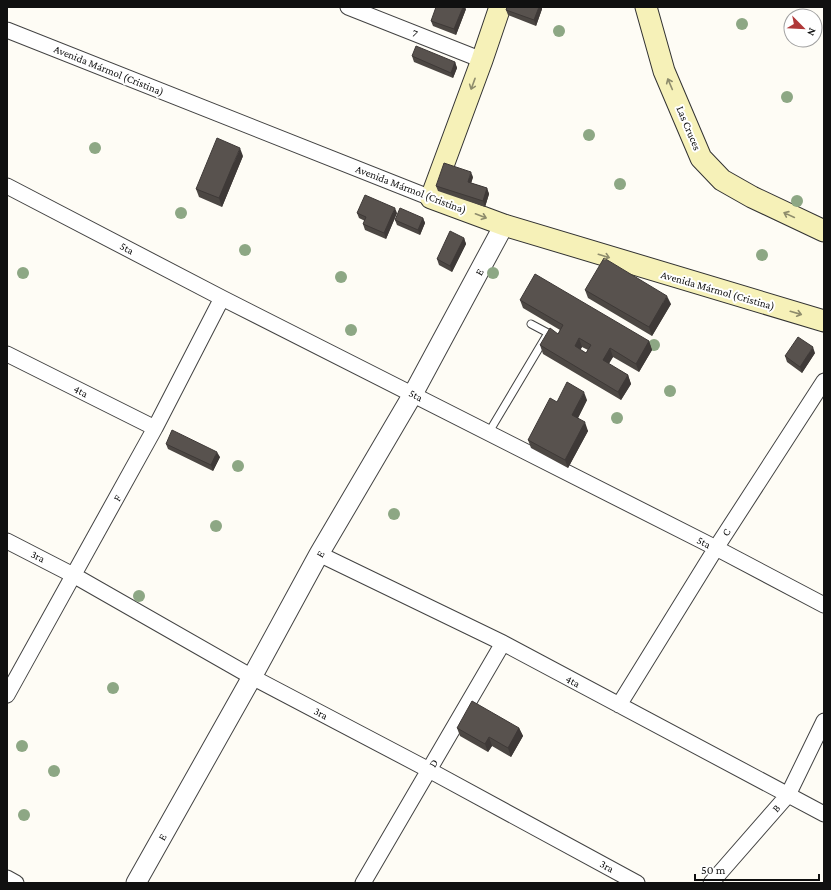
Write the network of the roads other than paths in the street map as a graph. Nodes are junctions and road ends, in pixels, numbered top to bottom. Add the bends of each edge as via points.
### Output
1 (348, 7) edge
2 (500, 7) edge
3 (646, 7) edge
4 (7, 30) edge
5 (482, 60) junction
6 (7, 186) edge
7 (431, 198) junction
8 (504, 225) junction
9 (824, 231) edge
10 (222, 298) junction
11 (824, 321) edge
12 (531, 324) dead end
13 (7, 354) edge
14 (823, 388) edge
15 (413, 394) junction
16 (155, 428) junction
17 (489, 432) junction
18 (7, 541) edge
19 (716, 548) junction
20 (319, 554) junction
21 (75, 576) junction
22 (824, 605) edge
23 (503, 643) junction
24 (252, 677) junction
25 (9, 689) edge
26 (619, 705) junction
27 (824, 721) edge
28 (429, 770) junction
29 (788, 795) junction
30 (824, 814) edge
31 (7, 878) edge
32 (16, 883) edge
33 (136, 883) edge
34 (363, 883) edge
35 (637, 883) edge
36 (711, 883) edge

1 - 5 street, 7
2 - 5 main road
9 -> 3 main road, Las Cruces via 752,198 722,180 701,158 664,71
4 - 7 street, Avenida Mármol (Cristina)
5 -> 7 main road
6 - 10 street, 5ta
7 -> 8 main road, Avenida Mármol (Cristina)
8 -> 11 main road, Avenida Mármol (Cristina)
8 - 15 street, E
10 - 15 street, 5ta
10 - 16 street, F
12 - 17 lane via 548,333
13 - 16 street, 4ta
14 - 19 street, C
15 - 17 street, 5ta
15 - 20 street, E
16 - 21 street, F
17 - 19 street, 5ta
18 - 21 street, 3ra
19 - 22 street, 5ta
19 - 26 street, C
20 - 23 street, 4ta
20 - 24 street, E
21 - 24 street, 3ra
21 - 25 street, F
23 - 26 street, 4ta
23 - 28 street, D
24 - 28 street, 3ra
24 - 33 street, E
26 - 29 street, 4ta
27 - 29 street, B
28 - 34 street, D
28 - 35 street, 3ra
29 - 30 street, 4ta
29 - 36 street, B
31 - 32 street

